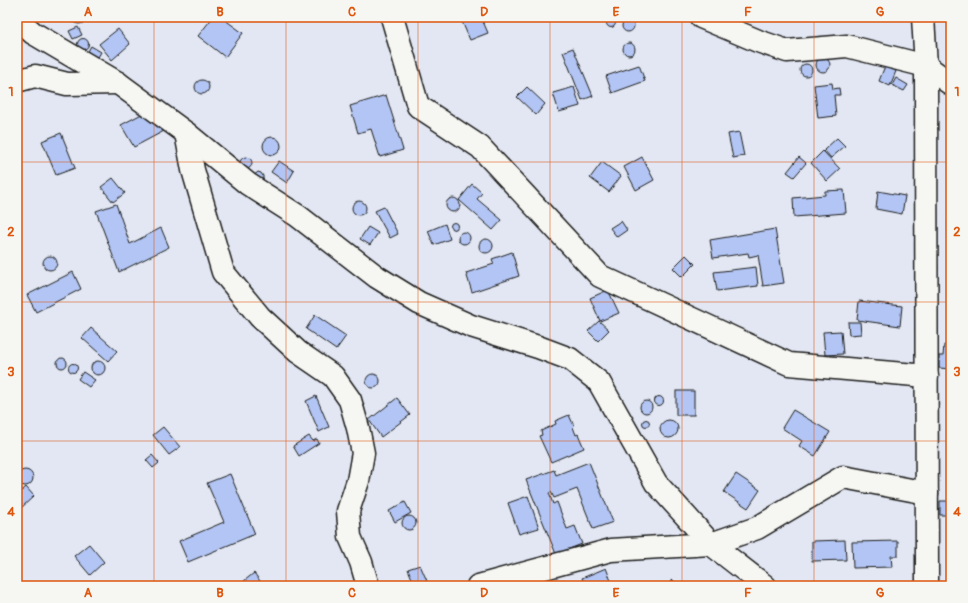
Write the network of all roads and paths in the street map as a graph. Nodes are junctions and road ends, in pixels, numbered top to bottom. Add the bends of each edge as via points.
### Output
1 (392, 17) edge
2 (701, 17) edge
3 (923, 17) edge
4 (17, 19) edge
5 (926, 66) junction
6 (17, 81) edge
7 (118, 83) junction
8 (951, 84) edge
9 (186, 133) junction
10 (927, 376) junction
11 (927, 493) junction
12 (711, 544) junction
13 (368, 586) edge
14 (478, 586) edge
15 (765, 586) edge
16 (927, 586) edge

1 - 10 street via 418,106 480,148 600,276 789,364
2 - 5 street via 788,51 847,46
3 - 5 street
4 - 7 street via 33,33
5 - 8 street
5 - 10 street
6 - 7 street via 35,76 67,84
7 - 9 street
9 - 12 street via 248,184 298,216 377,277 419,303 471,326 570,359 599,382 656,483
9 - 13 street via 193,170 223,272 260,317 298,352 333,376 350,400 363,453 358,481 348,511 350,537
10 - 11 street
11 - 12 street via 843,476 757,528
11 - 16 street
12 - 14 street via 611,550
12 - 15 street

